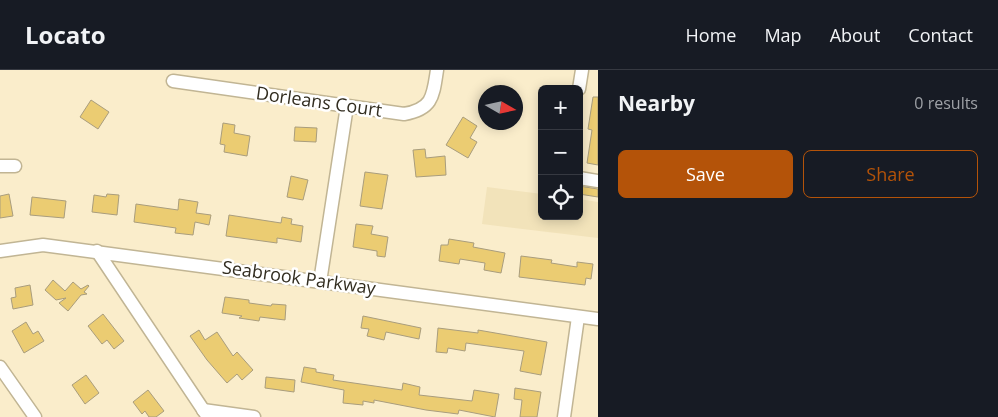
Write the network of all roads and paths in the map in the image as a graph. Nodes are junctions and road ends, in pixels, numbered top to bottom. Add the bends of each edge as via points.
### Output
1 (437, 70) edge
2 (582, 70) edge
3 (173, 81) dead end
4 (580, 85) edge
5 (347, 106) junction
6 (0, 166) edge
7 (14, 166) dead end
8 (583, 179) edge
9 (598, 181) edge
10 (0, 251) edge
11 (97, 251) junction
12 (320, 282) junction
13 (578, 317) junction
14 (598, 319) edge
15 (0, 367) edge
16 (205, 413) edge
17 (35, 417) edge
18 (254, 417) edge
19 (564, 417) edge

1 - 5 street, Dorleans Court via 434,94 426,107 418,112 404,114
2 - 4 street
3 - 5 street, Dorleans Court
5 - 12 street
6 - 7 street
8 - 9 street
10 - 11 street, Seabrook Parkway via 43,245
11 - 12 street, Seabrook Parkway
11 - 16 street
12 - 13 street, Seabrook Parkway
13 - 14 street, Seabrook Parkway
13 - 19 street
15 - 17 street
16 - 18 street

